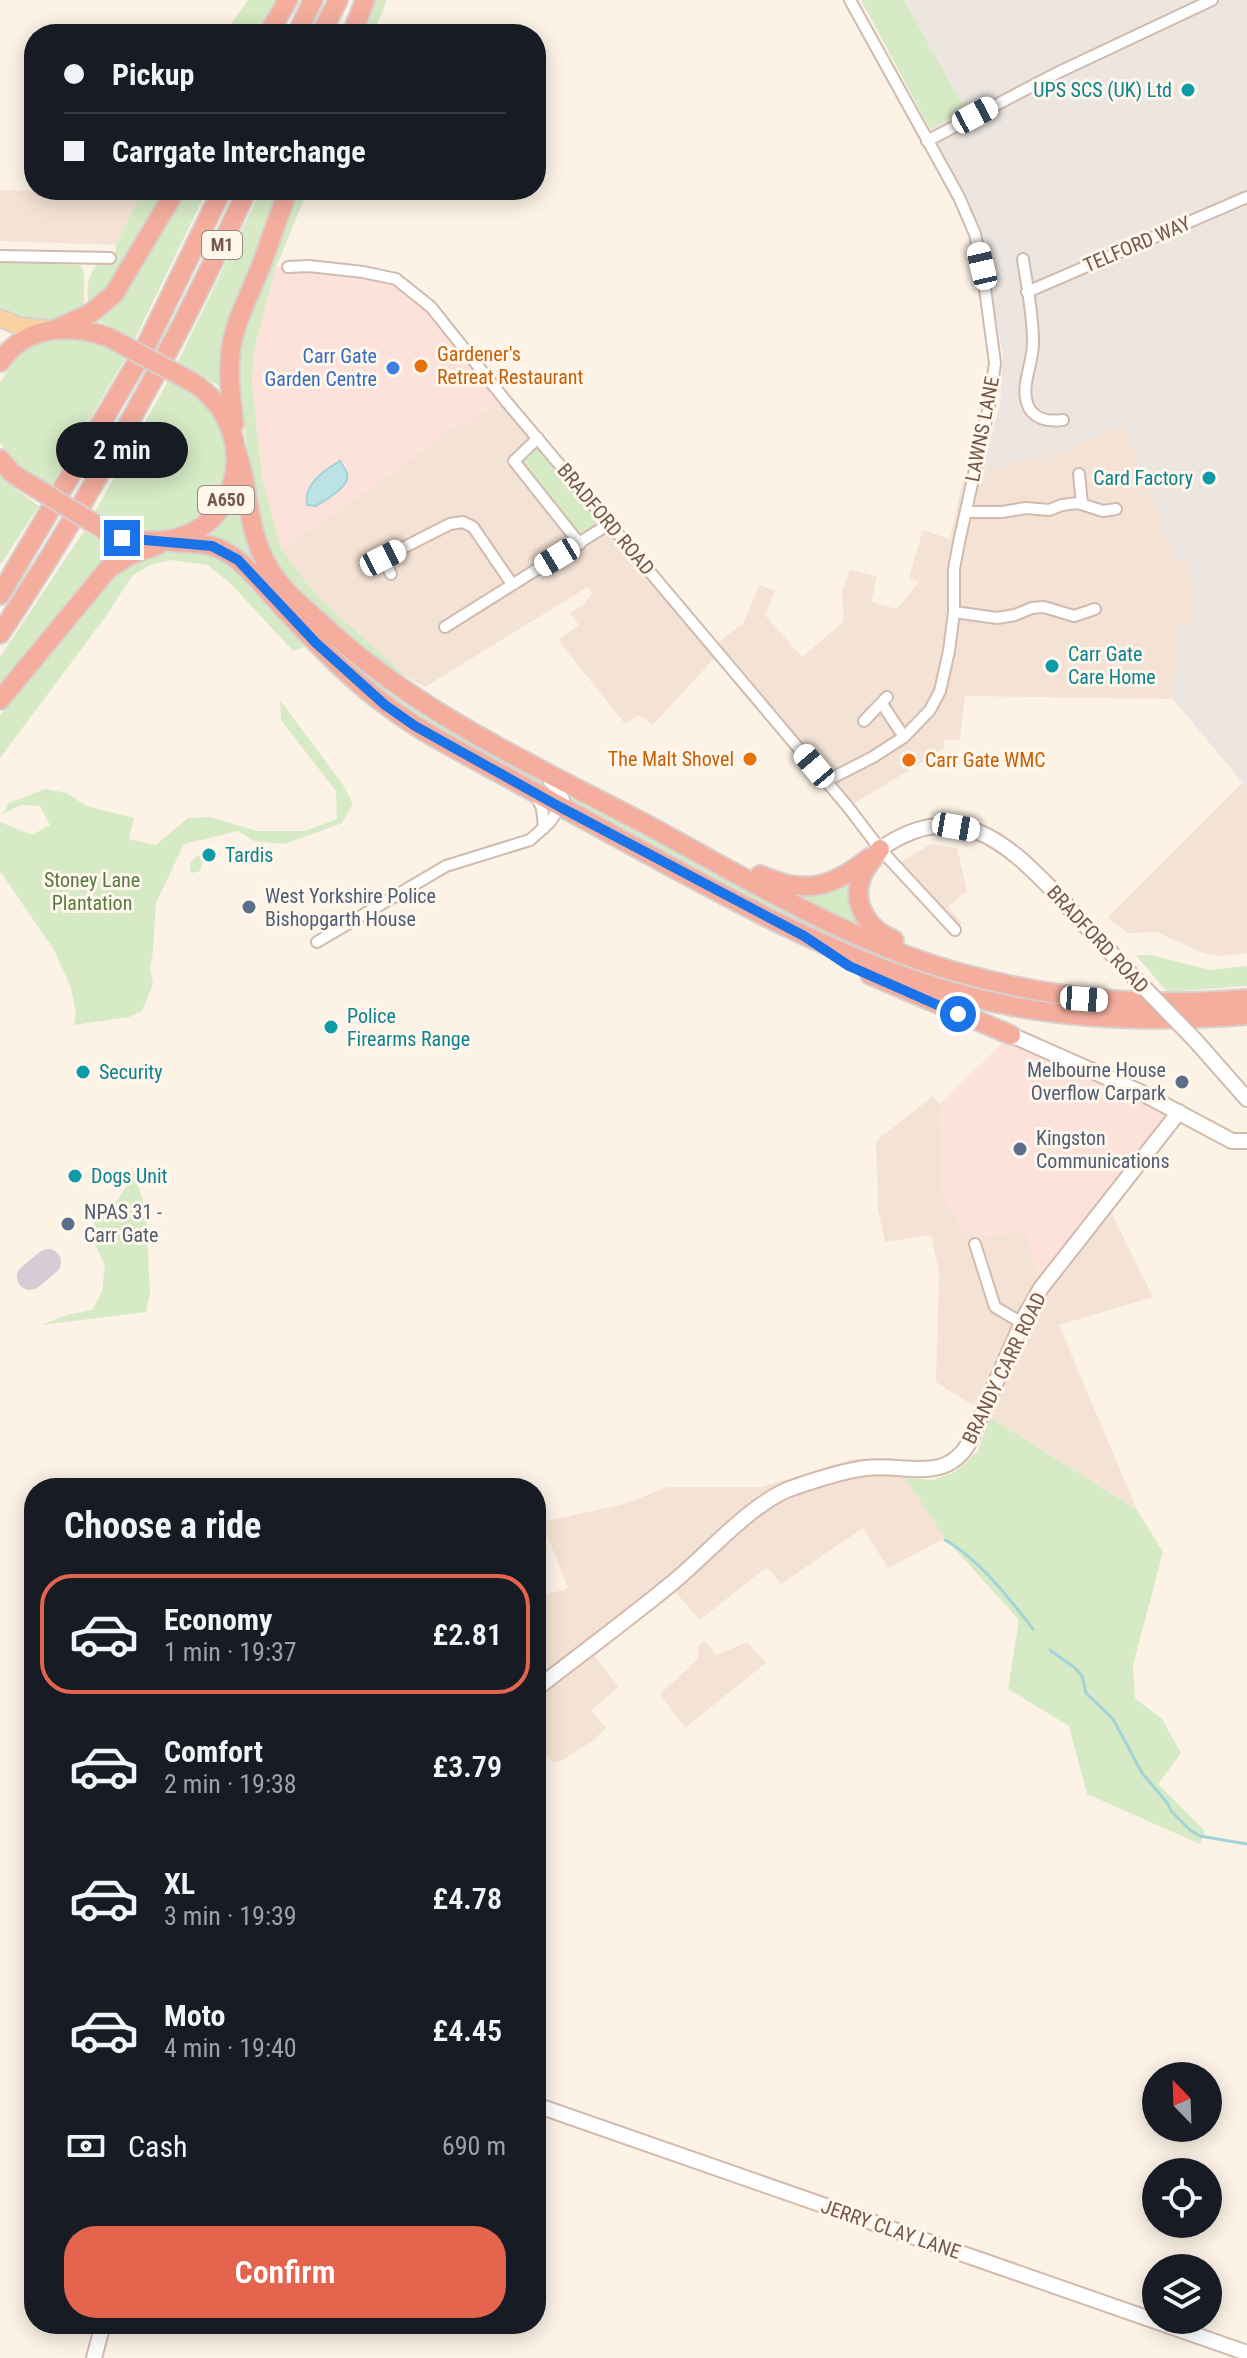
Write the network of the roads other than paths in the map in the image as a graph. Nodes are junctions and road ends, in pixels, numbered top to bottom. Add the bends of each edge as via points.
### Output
1 (288, 0) edge
2 (313, 0) edge
3 (338, 0) edge
4 (365, 0) edge
5 (850, 0) edge
6 (1212, 0) edge
7 (274, 24) edge
8 (302, 24) edge
9 (326, 24) edge
10 (356, 24) edge
11 (927, 141) junction
12 (1247, 197) edge
13 (170, 200) edge
14 (217, 200) edge
15 (242, 200) edge
16 (284, 200) edge
17 (0, 256) edge
18 (110, 258) dead end
19 (1023, 259) dead end
20 (288, 267) dead end
21 (1027, 292) junction
22 (0, 318) edge
23 (54, 329) junction
24 (0, 362) edge
25 (1063, 420) dead end
26 (538, 438) junction
27 (236, 445) junction
28 (0, 459) edge
29 (1079, 474) dead end
30 (1082, 504) junction
31 (1116, 509) dead end
32 (966, 512) junction
33 (609, 524) junction
34 (169, 542) junction
35 (580, 544) junction
36 (391, 574) dead end
37 (512, 584) junction
38 (0, 595) edge
39 (1095, 609) dead end
40 (954, 612) junction
41 (445, 627) dead end
42 (0, 634) edge
43 (0, 700) edge
44 (864, 721) dead end
45 (904, 737) junction
46 (484, 739) junction
47 (826, 781) junction
48 (532, 791) junction
49 (560, 807) junction
50 (544, 828) junction
51 (880, 849) junction
52 (712, 860) junction
53 (955, 930) dead end
54 (804, 936) junction
55 (317, 942) dead end
56 (1084, 999) junction
57 (1247, 999) edge
58 (1247, 1015) edge
59 (1011, 1035) joint
60 (1247, 1099) edge
61 (1179, 1112) junction
62 (1247, 1141) edge
63 (975, 1244) dead end
64 (1022, 1323) junction
65 (546, 1681) edge
66 (546, 2108) edge
67 (100, 2334) edge
68 (1247, 2353) edge
69 (94, 2358) edge

1 - 7 highway
2 - 8 highway
3 - 9 highway
4 - 10 highway
5 - 11 street, LAWNS LANE
6 - 11 street
11 - 32 street, LAWNS LANE via 975,234 995,363
12 - 21 street, TELFORD WAY
13 - 23 highway via 114,294 91,313
14 - 38 highway, M1 via 143,352
15 - 42 highway, M1 via 197,299 101,473
16 - 27 highway via 232,343 229,369
17 - 18 street via 90,264
19 - 21 street
20 - 26 street, BRADFORD ROAD via 396,279 431,307
21 - 25 street via 1034,343 1028,405 1039,418
22 - 23 main road, A650 via 19,326
23 - 24 highway via 22,341
23 - 27 highway, A650, bridge via 108,337 192,382 218,403
26 - 33 street, BRADFORD ROAD
26 - 35 street via 514,461
27 - 34 highway, A650 via 231,490 219,511 201,528
27 - 46 highway, A650 via 255,539 280,584 351,652 400,689
28 - 34 highway, bridge via 12,473 108,532 130,540
29 - 30 street
30 - 31 street
30 - 32 street
32 - 40 street, LAWNS LANE via 954,569
33 - 35 street
33 - 47 street, BRADFORD ROAD
34 - 43 highway via 108,569
34 - 48 highway via 212,546 231,555 385,705
35 - 37 street
36 - 37 street via 383,558 463,522 473,527
37 - 41 street
39 - 40 street via 1074,622 1044,607 997,618
40 - 45 street, LAWNS LANE via 940,691
44 - 45 street via 885,700
45 - 47 street, LAWNS LANE
46 - 49 street via 503,757 550,782 564,800
46 - 52 highway, A650
47 - 51 street, BRADFORD ROAD
48 - 49 highway
48 - 50 street via 542,808
49 - 50 street
49 - 54 highway
50 - 55 street via 530,840 446,866
51 - 52 highway via 840,879 805,887
51 - 53 street, BRADFORD ROAD
51 - 56 highway via 862,877 859,903 867,921 883,935 940,959
51 - 60 street, BRADFORD ROAD, bridge via 900,836 942,825 975,830 1008,847
52 - 56 highway, A650 via 814,915 896,951 964,975
54 - 58 highway via 888,971 1023,1008 1141,1021
54 - 59 highway via 849,966
56 - 57 highway, A650 via 1153,1004
59 - 61 street
61 - 62 street via 1232,1141
61 - 64 street, BRANDY CARR ROAD via 1041,1288
63 - 64 street via 995,1307
64 - 65 street, BRANDY CARR ROAD via 958,1460 933,1468 868,1468 790,1488
66 - 68 street, JERRY CLAY LANE
67 - 69 street

